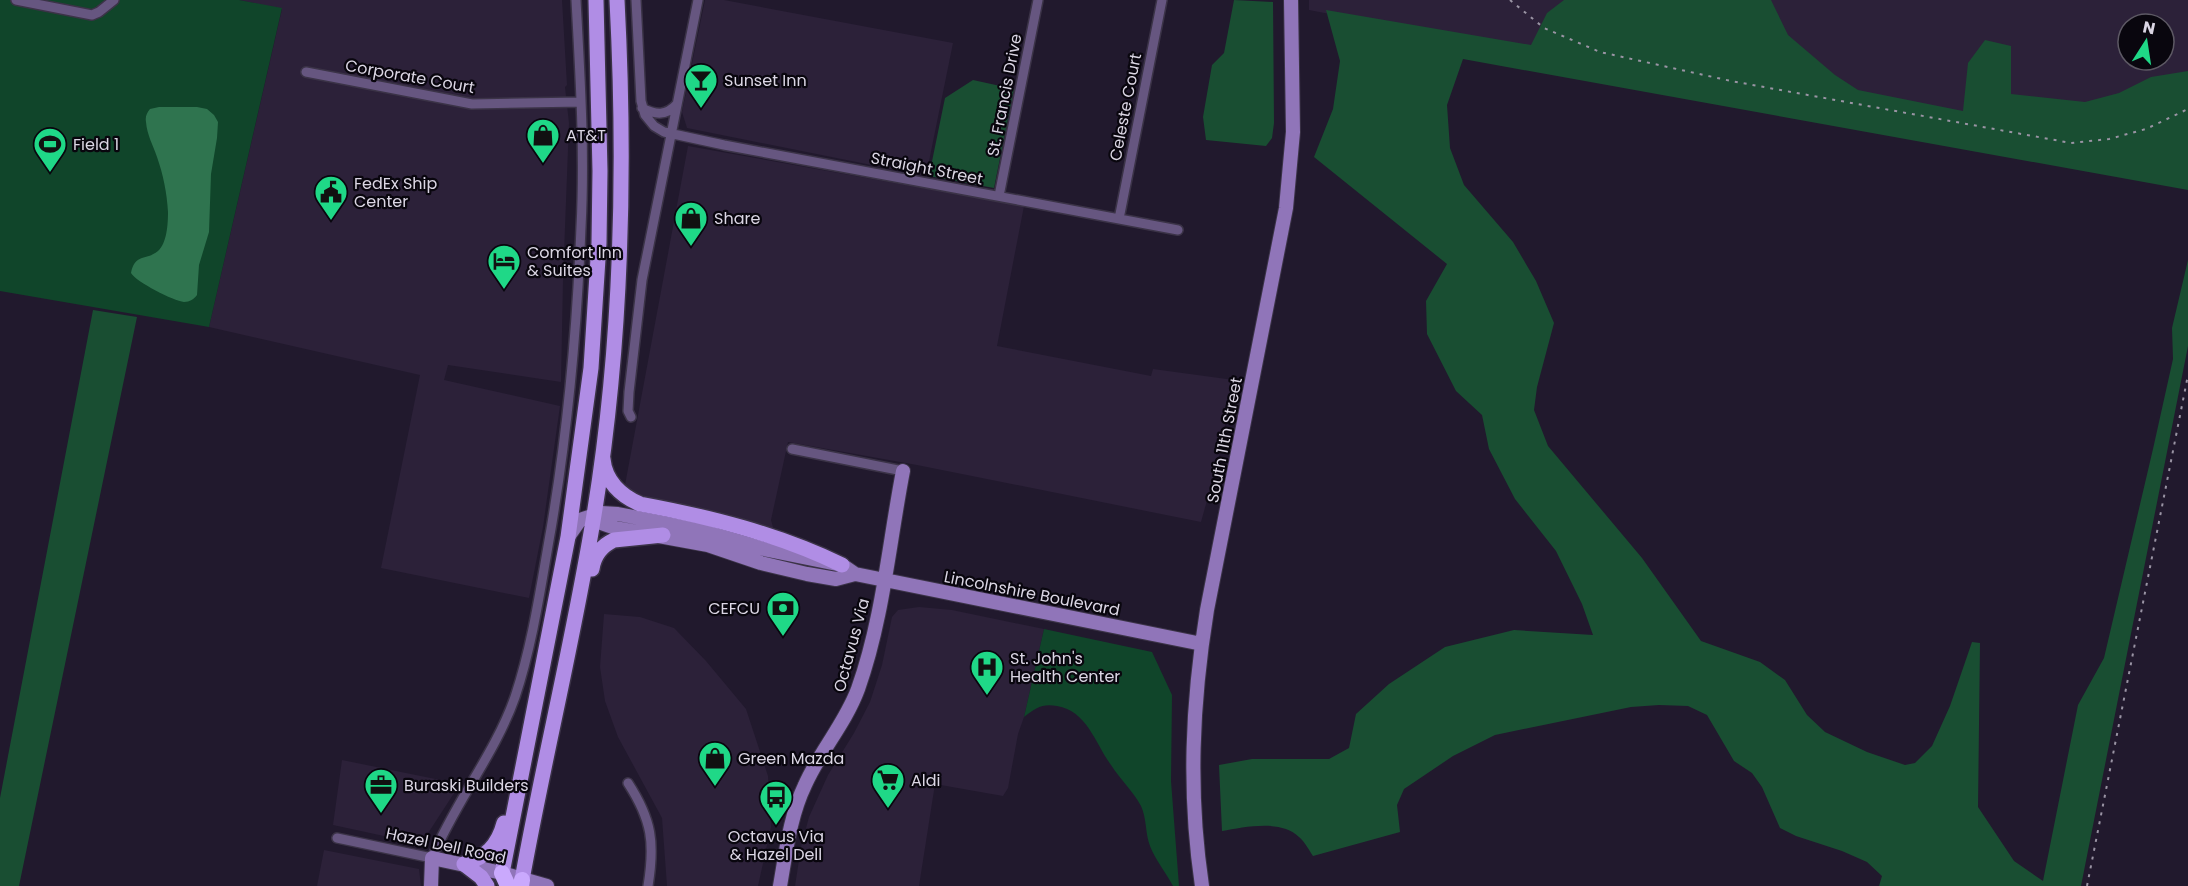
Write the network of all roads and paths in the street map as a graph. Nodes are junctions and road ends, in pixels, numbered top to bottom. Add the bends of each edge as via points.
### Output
1 (16, 0) edge
2 (114, 0) edge
3 (576, 0) edge
4 (596, 0) edge
5 (617, 0) edge
6 (636, 0) edge
7 (698, 0) edge
8 (1038, 0) edge
9 (1162, 0) edge
10 (1291, 0) edge
11 (306, 72) dead end
12 (581, 102) junction
13 (677, 103) junction
14 (642, 108) junction
15 (671, 134) junction
16 (999, 196) junction
17 (1119, 219) junction
18 (1178, 230) dead end
19 (599, 251) junction
20 (631, 417) dead end
21 (603, 446) junction
22 (792, 449) dead end
23 (903, 471) joint
24 (594, 515) junction
25 (663, 535) junction
26 (568, 537) junction
27 (842, 565) junction
28 (855, 574) junction
29 (885, 580) junction
30 (1202, 644) junction
31 (552, 729) junction
32 (529, 740) junction
33 (628, 783) dead end
34 (337, 838) dead end
35 (432, 858) junction
36 (464, 864) junction
37 (510, 882) edge
38 (431, 886) edge
39 (488, 886) edge
40 (547, 886) edge
41 (648, 886) edge
42 (780, 886) edge
43 (1202, 886) edge

1 - 2 street via 92,15
3 - 12 street
4 - 19 main road
5 - 21 main road via 621,112 618,310
6 - 14 street
7 - 13 street
8 - 16 street, St. Francis Drive
9 - 17 street, Celeste Court
10 - 30 street, South 11th Street via 1293,132 1286,208
11 - 12 street, Corporate Court via 471,104
12 - 35 street via 581,225 573,358 556,496 537,604 523,670 509,711
13 - 14 street via 670,111 659,114
13 - 15 street
14 - 15 street via 654,126
15 - 16 street, Straight Street
15 - 20 street via 636,322 628,402
16 - 17 street, Straight Street
17 - 18 street, Straight Street
19 - 24 main road via 605,308 586,484 586,500
19 - 26 main road via 590,378
21 - 24 main road
21 - 27 main road via 607,474 631,500 708,517 811,550
22 - 23 street
23 - 29 street, Octavus Via
24 - 25 street, Lincolnshire Boulevard via 601,523 615,528
24 - 26 street via 580,520
24 - 27 street, Lincolnshire Boulevard via 618,514 679,525 768,550
24 - 31 main road
25 - 28 street, Lincolnshire Boulevard via 807,574 837,579
25 - 31 main road via 614,540 599,550 565,697
26 - 32 main road
27 - 28 street, Lincolnshire Boulevard
28 - 29 street, Lincolnshire Boulevard
29 - 30 street, Lincolnshire Boulevard
29 - 42 street, Octavus Via via 857,691 804,786 789,835
30 - 43 street, South 11th Street via 1193,732 1193,789
31 - 37 main road
32 - 36 main road via 515,772 498,840 489,852
32 - 37 main road
32 - 37 main road via 530,776
33 - 41 street via 651,830 653,852
34 - 35 street, Hazel Dell Road
35 - 36 street, Hazel Dell Road
35 - 38 street
36 - 37 street, Hazel Dell Road
36 - 39 main road
37 - 40 street, Hazel Dell Road

